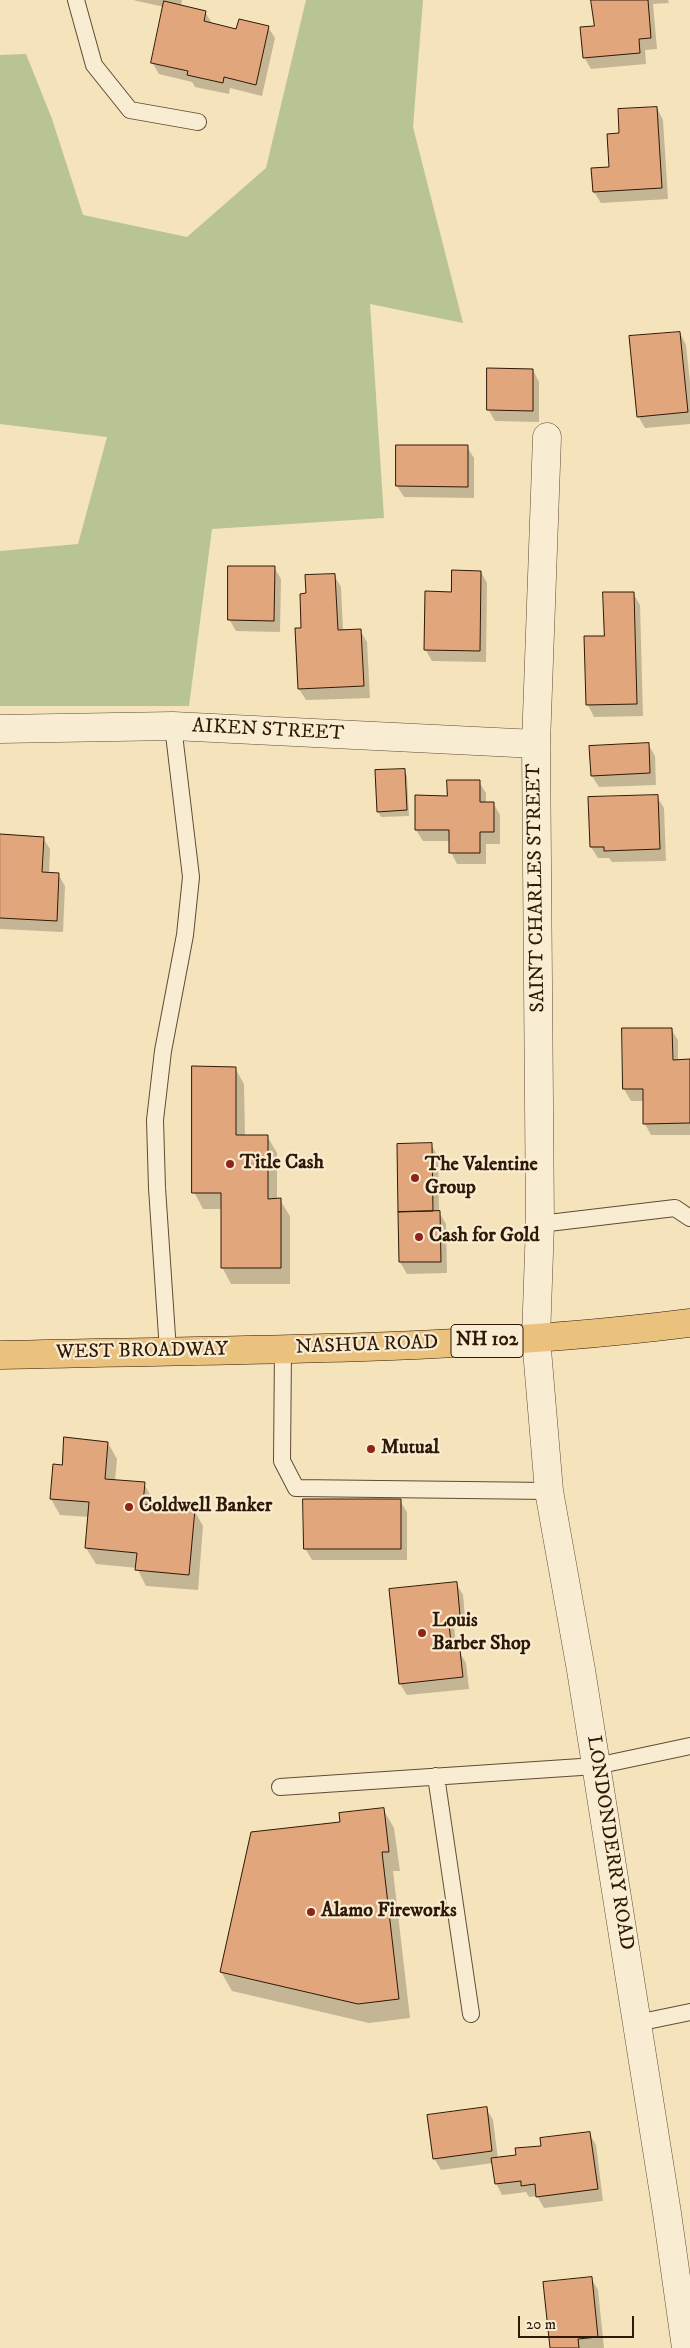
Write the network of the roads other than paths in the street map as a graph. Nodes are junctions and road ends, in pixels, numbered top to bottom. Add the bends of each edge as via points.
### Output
1 (76, 0) edge
2 (198, 122) dead end
3 (547, 437) dead end
4 (173, 726) junction
5 (0, 729) edge
6 (536, 744) junction
7 (690, 1218) edge
8 (540, 1224) junction
9 (690, 1323) edge
10 (536, 1338) junction
11 (283, 1349) junction
12 (168, 1351) junction
13 (0, 1355) edge
14 (549, 1491) junction
15 (690, 1746) edge
16 (596, 1766) junction
17 (436, 1776) junction
18 (280, 1787) dead end
19 (690, 2012) edge
20 (471, 2014) dead end
21 (637, 2023) junction
22 (686, 2348) edge

1 - 2 lane via 94,64 130,110
3 - 6 street, SAINT CHARLES STREET
4 - 5 street, AIKEN STREET
4 - 6 street, AIKEN STREET
4 - 12 lane via 191,877 185,935 163,1051 155,1120
6 - 8 street, SAINT CHARLES STREET
7 - 8 lane via 675,1208
8 - 10 street, SAINT CHARLES STREET
9 - 10 main road, NASHUA ROAD / NH 102
10 - 11 main road, NASHUA ROAD / NH 102
10 - 14 street, LONDONDERRY ROAD
11 - 12 main road, WEST BROADWAY / NH 102
11 - 14 lane via 282,1461 296,1488
12 - 13 main road, WEST BROADWAY / NH 102
14 - 16 street, LONDONDERRY ROAD
15 - 16 lane
16 - 17 lane
16 - 21 street, LONDONDERRY ROAD
17 - 18 lane
17 - 20 lane
19 - 21 lane
21 - 22 street, LONDONDERRY ROAD

